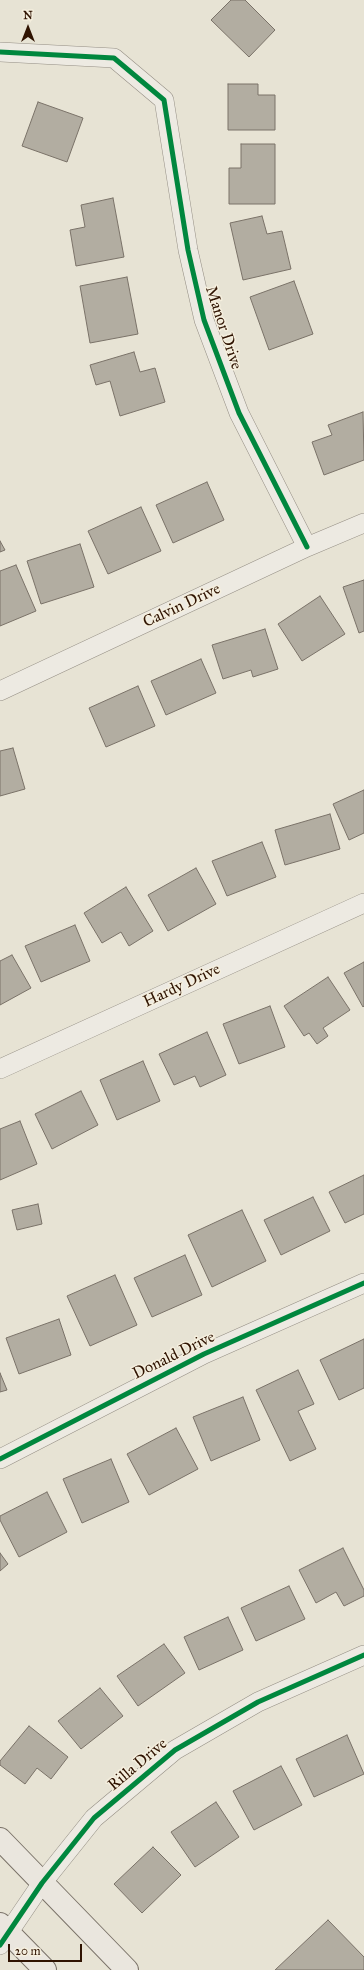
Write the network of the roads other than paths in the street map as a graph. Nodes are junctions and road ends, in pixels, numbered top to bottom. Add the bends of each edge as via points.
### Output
1 (0, 52) edge
2 (364, 523) edge
3 (307, 547) junction
4 (0, 691) edge
5 (364, 903) edge
6 (0, 1070) edge
7 (364, 1283) edge
8 (0, 1459) edge
9 (364, 1655) edge
10 (0, 1839) edge
11 (42, 1883) junction
12 (3, 1934) edge
13 (45, 1970) edge
14 (128, 1970) edge

1 - 3 street, Manor Drive via 114,58 164,100 188,250 204,320 239,413
2 - 3 street, Calvin Drive
3 - 4 street, Calvin Drive
5 - 6 street, Hardy Drive
7 - 8 street, Donald Drive via 204,1354
9 - 11 street, Rilla Drive via 258,1702 175,1750 94,1818
10 - 11 main road
11 - 12 street, Rilla Drive
11 - 14 main road
12 - 13 main road

